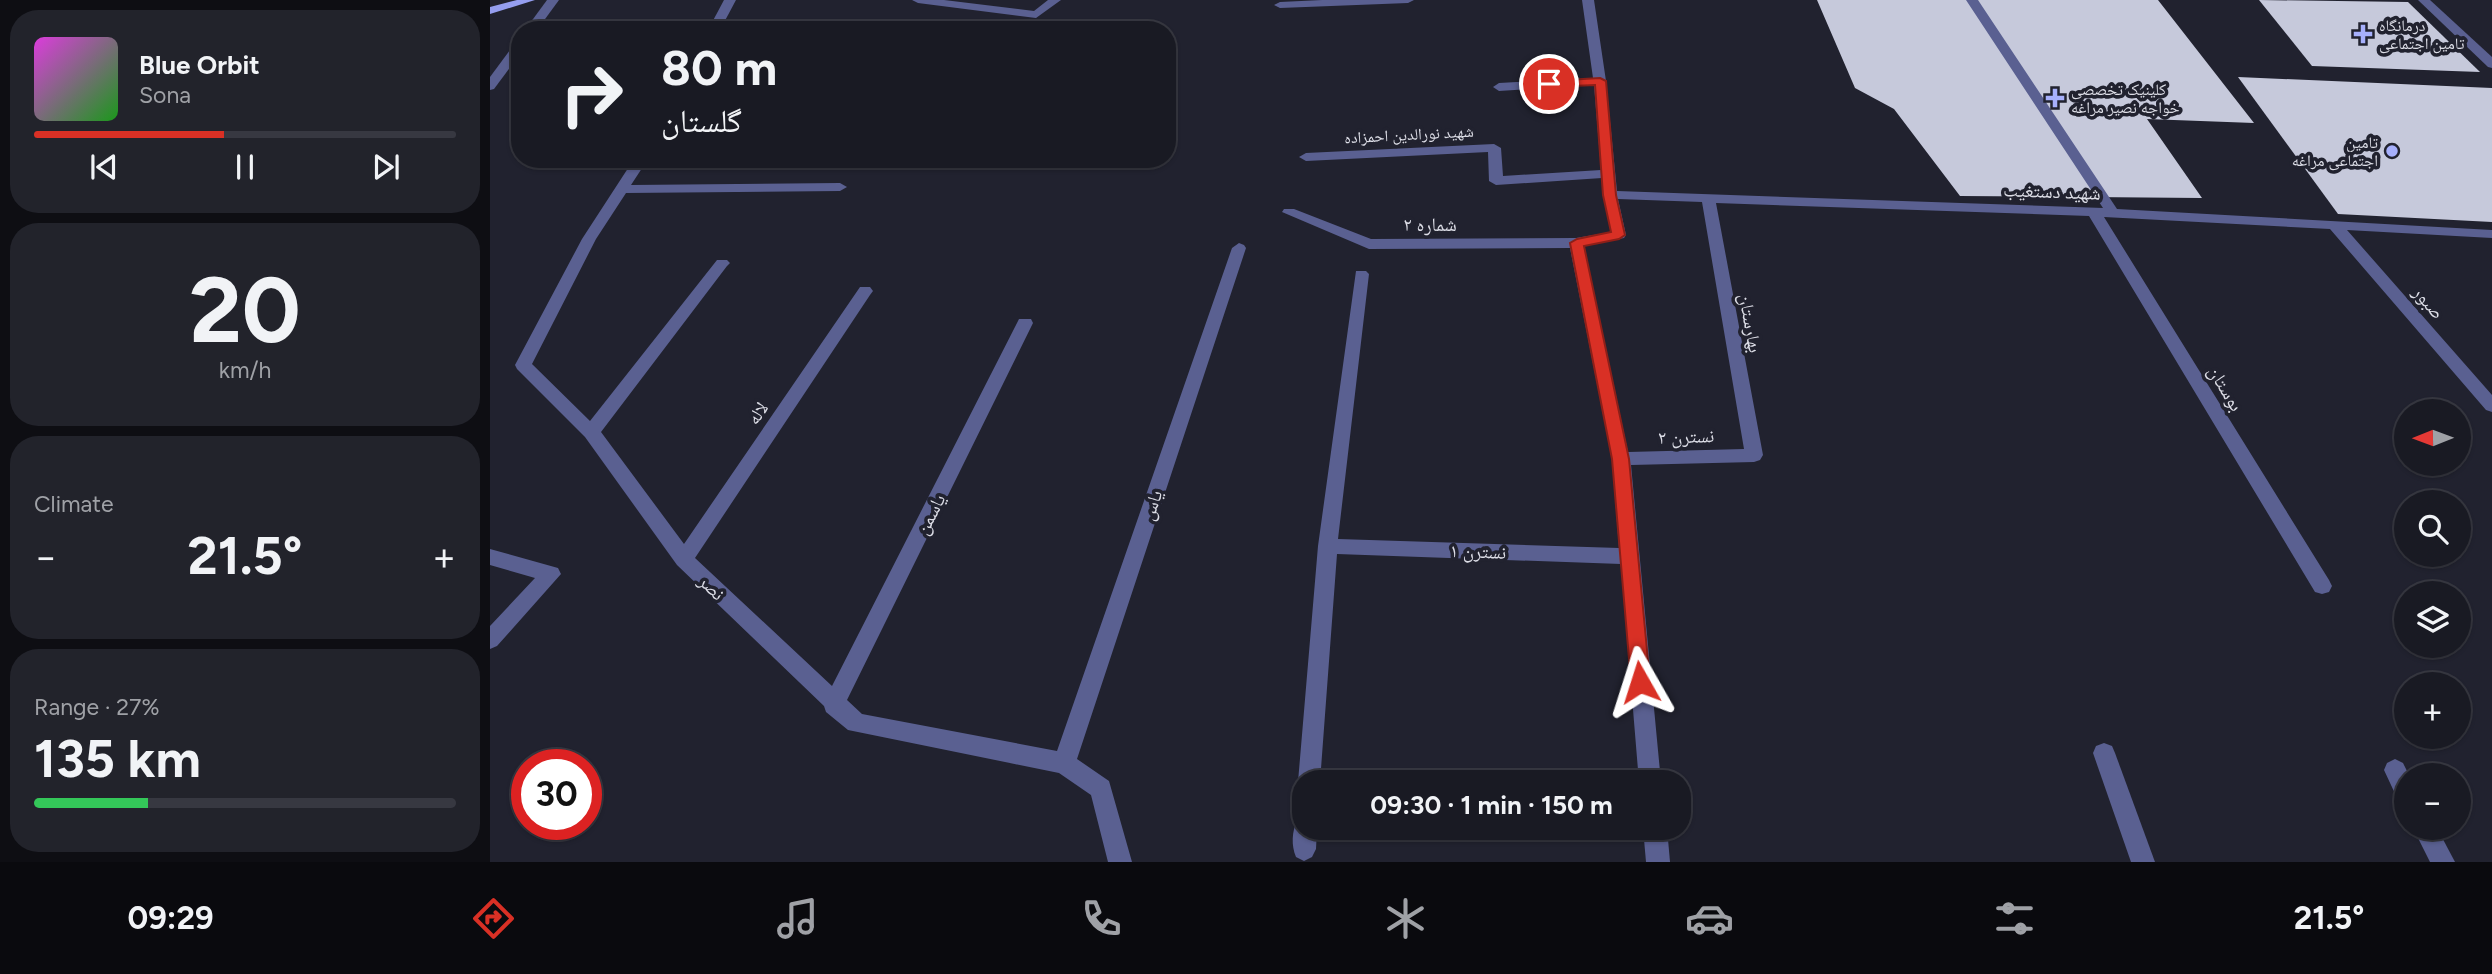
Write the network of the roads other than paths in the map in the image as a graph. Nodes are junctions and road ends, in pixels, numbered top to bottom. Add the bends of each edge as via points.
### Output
1 (529, 0) edge
2 (553, 0) edge
3 (730, 0) edge
4 (918, 0) edge
5 (1055, 0) edge
6 (1408, 0) edge
7 (1588, 0) edge
8 (1972, 0) edge
9 (2424, 0) edge
10 (1280, 5) dead end
11 (490, 11) edge
12 (538, 21) edge
13 (719, 21) edge
14 (511, 58) edge
15 (2492, 64) edge
16 (1600, 81) junction
17 (490, 86) edge
18 (1499, 87) dead end
19 (1306, 157) dead end
20 (636, 168) edge
21 (1609, 173) junction
22 (840, 187) dead end
23 (623, 189) junction
24 (1610, 195) junction
25 (1708, 199) junction
26 (1289, 212) dead end
27 (2094, 212) junction
28 (2113, 213) junction
29 (2334, 226) junction
30 (2492, 234) edge
31 (1577, 243) junction
32 (1239, 248) dead end
33 (722, 263) dead end
34 (1362, 274) dead end
35 (866, 291) dead end
36 (1026, 323) dead end
37 (2492, 406) edge
38 (591, 432) junction
39 (1754, 455) joint
40 (1620, 459) junction
41 (1328, 546) junction
42 (1628, 556) junction
43 (490, 557) edge
44 (684, 559) junction
45 (2322, 586) dead end
46 (490, 640) edge
47 (834, 705) junction
48 (2104, 753) dead end
49 (1064, 763) junction
50 (1310, 770) edge
51 (1649, 770) edge
52 (1656, 840) edge
53 (2431, 840) edge
54 (1119, 862) edge
55 (1658, 862) edge
56 (2143, 862) edge
57 (2443, 862) edge

1 - 11 main road
2 - 12 street
3 - 13 street
4 - 5 street via 1036,15
6 - 10 street
7 - 16 street
8 - 28 street
9 - 15 street
14 - 17 street
16 - 18 street
16 - 21 street
19 - 21 street, شهید نورالدین احمزاده via 1494,148 1496,181
20 - 23 street, نصر
21 - 24 street
22 - 23 street
23 - 38 street, نصر via 589,239 523,365
24 - 25 street, شهید دستغیب
24 - 31 street, شماره ۲ via 1619,235
25 - 27 street, شهید دستغیب
25 - 39 street, بهارستان
26 - 31 street, شماره ۲ via 1368,244
27 - 28 street, شهید دستغیب
27 - 45 street, بوستان
28 - 29 street, شهید دستغیب
29 - 30 street, شهید دستغیب
29 - 37 street, صبور
31 - 40 street
32 - 49 street, یاس
33 - 38 street
34 - 41 street
35 - 44 street, لاله
36 - 47 street, یاسمن
38 - 44 street, نصر
39 - 40 street, نسترن ۲
40 - 42 street
41 - 42 street, نسترن ۱
41 - 50 street
42 - 51 street
43 - 46 street via 551,574
44 - 47 street, نصر
47 - 49 street, نصر via 856,723
48 - 56 street
49 - 54 street, نصر via 1101,789
52 - 55 street
53 - 57 street

